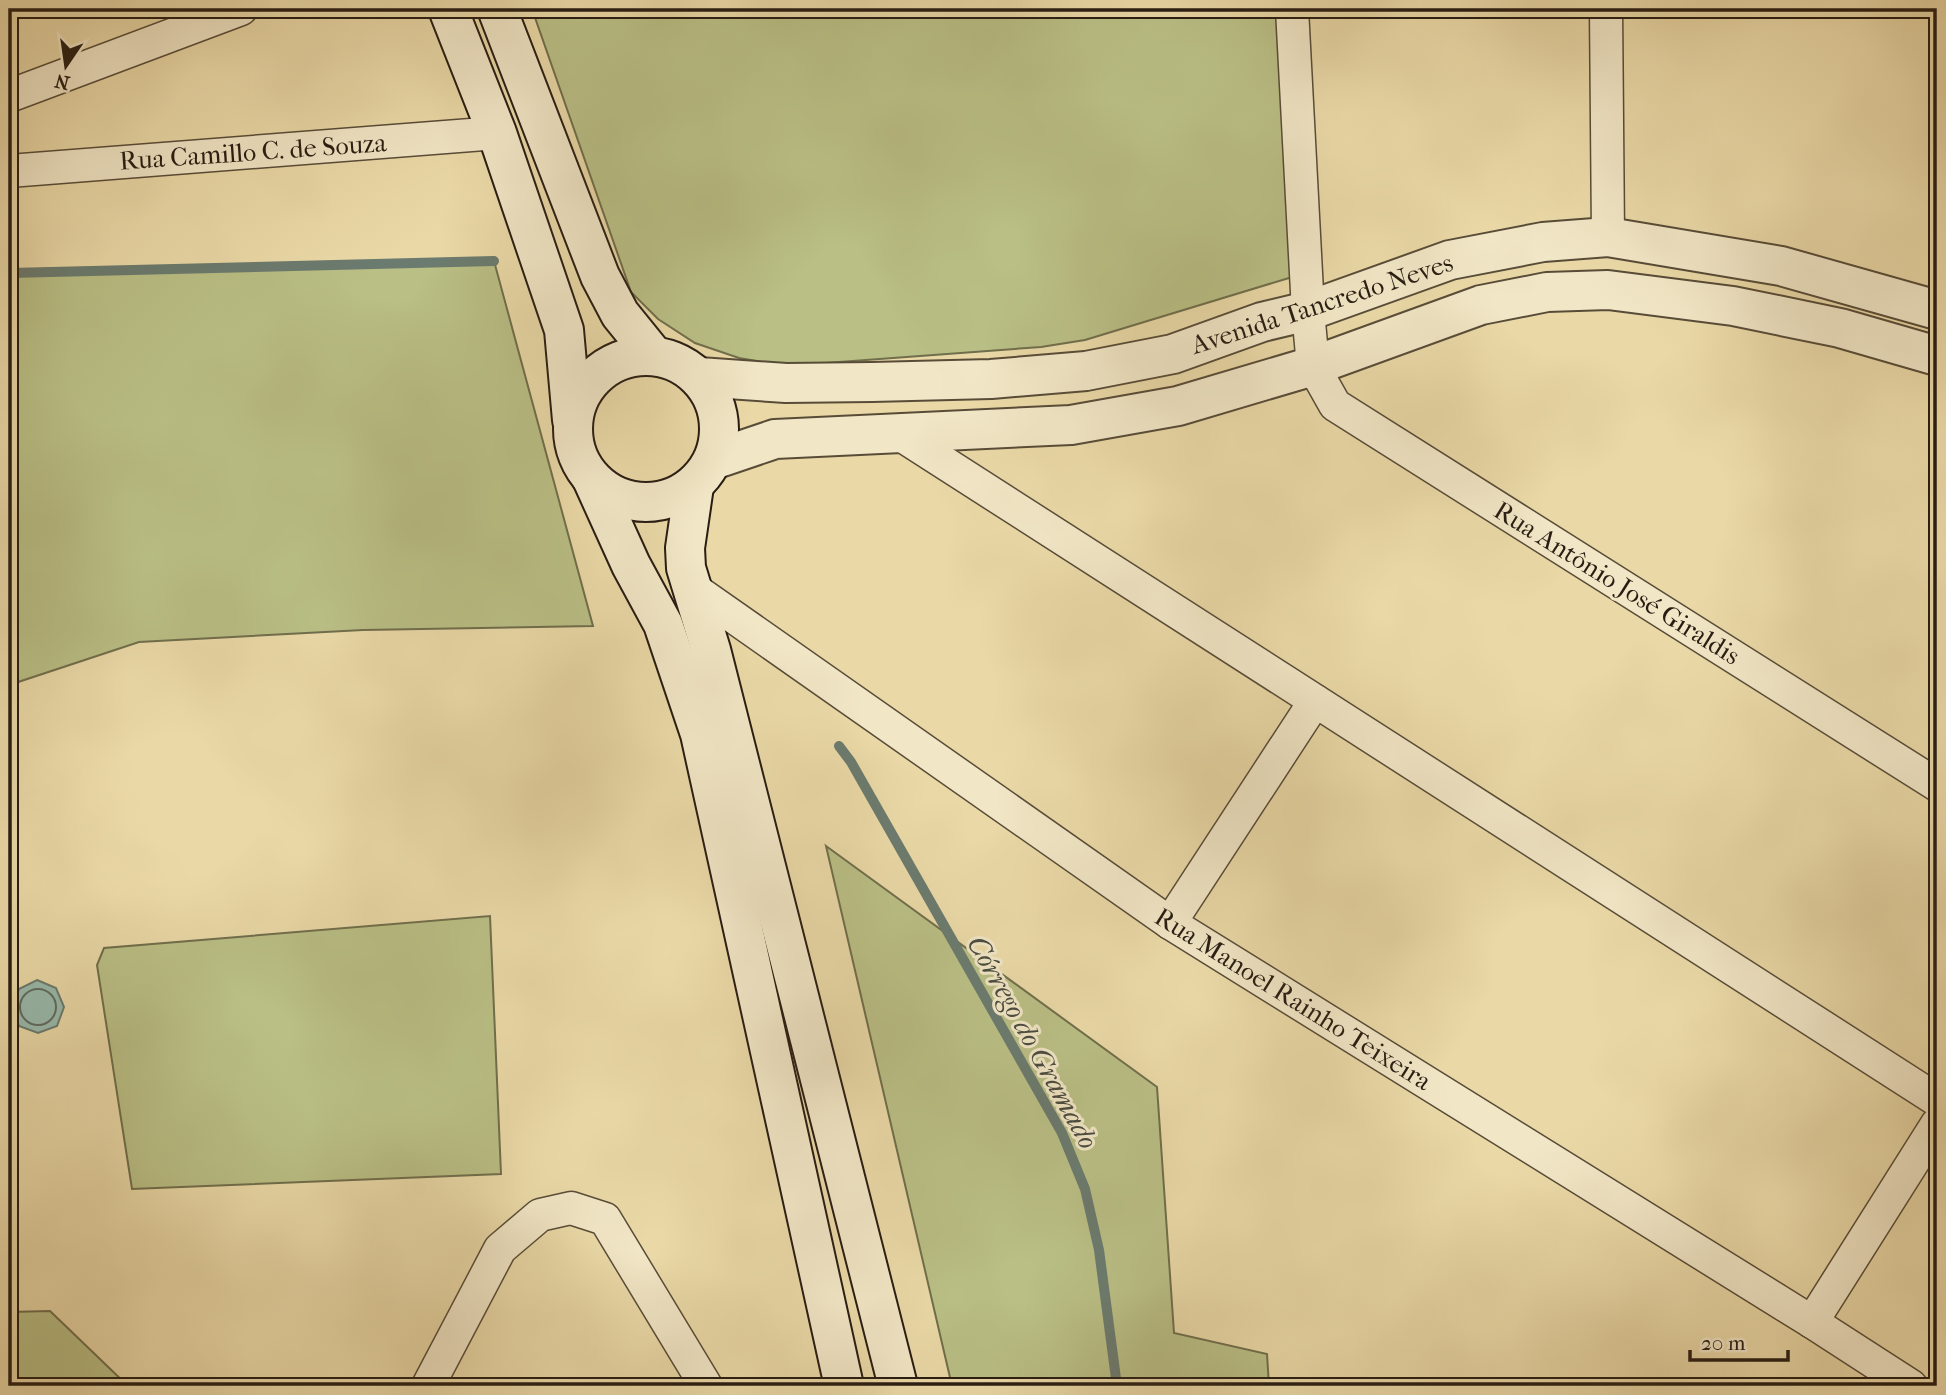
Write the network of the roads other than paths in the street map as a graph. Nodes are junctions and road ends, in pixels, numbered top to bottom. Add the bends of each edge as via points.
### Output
1 (241, 9) edge
2 (448, 9) edge
3 (497, 9) edge
4 (1292, 9) edge
5 (1606, 9) edge
6 (9, 96) edge
7 (497, 133) junction
8 (9, 171) edge
9 (1608, 237) junction
10 (1937, 310) edge
11 (1308, 312) junction
12 (654, 356) junction
13 (1937, 356) edge
14 (1312, 366) junction
15 (699, 377) junction
16 (573, 424) junction
17 (898, 433) junction
18 (704, 473) junction
19 (592, 479) junction
20 (691, 587) junction
21 (1315, 701) junction
22 (1937, 785) edge
23 (1170, 923) junction
24 (1937, 1100) edge
25 (1937, 1124) edge
26 (1812, 1322) junction
27 (428, 1386) edge
28 (706, 1386) edge
29 (844, 1386) edge
30 (898, 1386) edge
31 (1911, 1386) edge

1 - 6 street
2 - 7 main road
3 - 12 main road via 600,276 620,314
4 - 11 street
5 - 9 street
7 - 8 street, Rua Camillo C. de Souza
7 - 16 main road via 564,330
9 - 10 main road, Avenida Tancredo Neves via 1781,266
9 - 11 main road, Avenida Tancredo Neves via 1543,242 1450,260
11 - 14 street
11 - 15 main road, Avenida Tancredo Neves via 1262,322 1173,354 1086,371 872,382
12 - 15 main road
12 - 16 main road via 629,357 606,368 588,384
13 - 14 main road, Avenida Tancredo Neves via 1840,328 1733,306 1596,290 1546,292 1481,305
14 - 17 main road, Avenida Tancredo Neves via 1178,406 1071,425
14 - 22 street, Rua Antônio José Giraldis via 1335,405
15 - 18 main road via 713,398 720,422 718,447
16 - 19 main road via 579,457
17 - 18 main road, Avenida Tancredo Neves via 775,439
17 - 21 street
18 - 19 main road via 669,498 640,502 614,495
18 - 20 main road via 685,548
19 - 29 main road via 663,624 700,734
20 - 23 street, Rua Manoel Rainho Teixeira
20 - 30 main road via 711,650
21 - 23 street
21 - 24 street
23 - 26 street, Rua Manoel Rainho Teixeira
25 - 26 street
26 - 31 street, Rua Manoel Rainho Teixeira
27 - 28 street via 500,1249 540,1215 571,1208 605,1219

